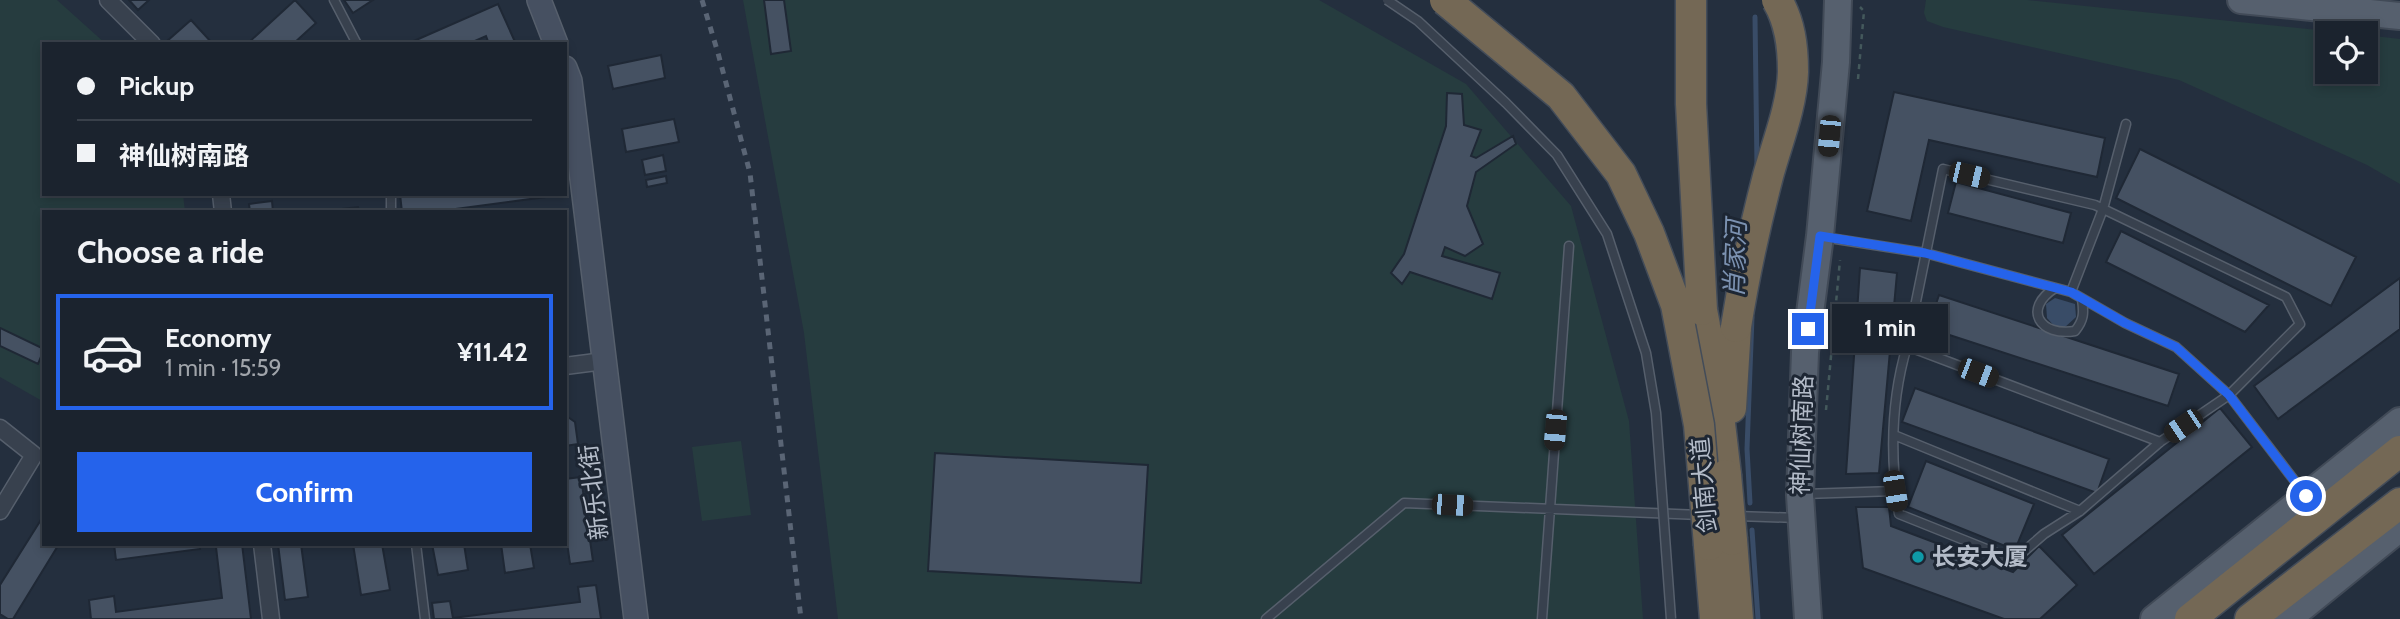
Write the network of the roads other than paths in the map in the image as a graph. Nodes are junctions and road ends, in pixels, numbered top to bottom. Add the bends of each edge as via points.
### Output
1 (108, 0) edge
2 (334, 0) edge
3 (539, 0) edge
4 (1387, 0) edge
5 (1445, 0) edge
6 (1691, 0) edge
7 (1777, 0) edge
8 (2241, 0) edge
9 (1848, 3) edge
10 (2400, 16) edge
11 (150, 42) edge
12 (356, 42) edge
13 (555, 42) edge
14 (567, 73) edge
15 (2126, 124) dead end
16 (2103, 209) junction
17 (1831, 238) junction
18 (1569, 246) dead end
19 (1925, 253) junction
20 (2055, 288) junction
21 (2071, 292) junction
22 (2082, 299) junction
23 (1702, 310) junction
24 (1907, 346) junction
25 (604, 361) junction
26 (567, 366) edge
27 (2229, 395) junction
28 (2400, 421) edge
29 (1699, 425) junction
30 (0, 428) edge
31 (1894, 435) junction
32 (2160, 442) junction
33 (2400, 450) edge
34 (39, 454) edge
35 (1726, 475) junction
36 (1895, 491) junction
37 (2306, 496) junction
38 (2400, 503) edge
39 (1800, 506) junction
40 (1548, 509) junction
41 (0, 511) edge
42 (2080, 511) junction
43 (2400, 528) edge
44 (262, 546) edge
45 (416, 546) edge
46 (271, 619) edge
47 (425, 619) edge
48 (636, 619) edge
49 (1266, 619) edge
50 (1542, 619) edge
51 (1671, 619) edge
52 (1715, 619) edge
53 (1738, 619) edge
54 (1808, 619) edge
55 (2154, 619) edge
56 (2190, 619) edge
57 (2250, 619) edge
58 (2288, 619) edge

1 - 11 street
2 - 12 lane
3 - 13 street
4 - 51 lane, bridge via 1418,21 1557,155 1607,234 1646,353 1656,413
5 - 29 highway, bridge via 1561,96 1621,174 1650,233 1676,305
6 - 23 highway, bridge via 1691,104
7 - 35 highway, bridge via 1791,36 1793,74 1745,268
8 - 10 main road
9 - 17 main road, 神仙树南路 via 1836,62
14 - 25 street, 新乐北街
15 - 16 lane
16 - 19 lane via 1944,169
16 - 21 lane
16 - 27 lane via 2286,297 2300,324
17 - 19 lane
17 - 39 main road, 神仙树南路 via 1805,352
18 - 40 lane
19 - 20 lane
19 - 24 lane
20 - 21 lane
20 - 22 lane via 2044,295 2037,309 2044,326 2060,334 2075,331 2081,324 2085,314
21 - 22 lane
22 - 27 lane via 2176,347
23 - 29 highway, bridge
23 - 35 highway
24 - 31 lane via 1899,371
24 - 32 lane
25 - 26 street
25 - 48 street, 新乐北街
27 - 32 lane
27 - 37 lane
28 - 37 main road
29 - 52 highway, 剑南大道, bridge
30 - 34 street
31 - 36 lane
31 - 42 lane
32 - 42 lane
33 - 56 highway
34 - 41 street
35 - 53 highway, bridge
36 - 39 lane
36 - 42 lane via 1899,514 2014,560
37 - 55 main road
38 - 57 highway
39 - 40 lane
39 - 54 main road, 神仙树南路
40 - 49 lane via 1404,503
40 - 50 lane
43 - 58 main road
44 - 46 street
45 - 47 lane

